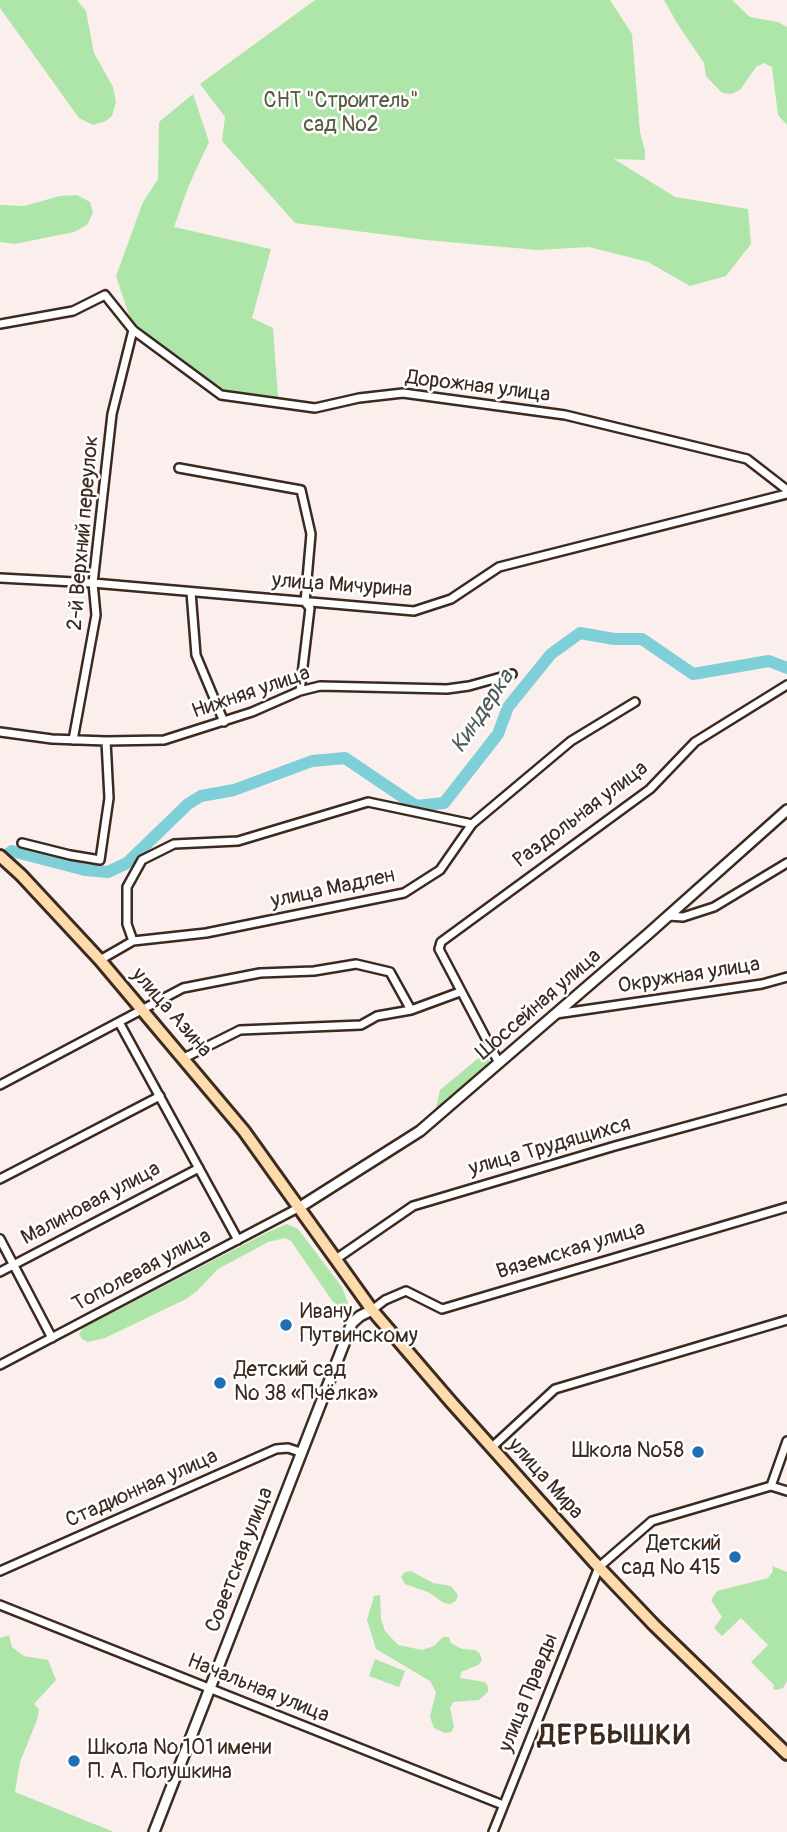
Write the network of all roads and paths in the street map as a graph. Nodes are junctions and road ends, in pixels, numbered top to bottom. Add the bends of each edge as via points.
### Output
1 (0, 324) edge
2 (133, 330) junction
3 (179, 468) dead end
4 (787, 492) edge
5 (0, 578) edge
6 (93, 583) junction
7 (191, 592) junction
8 (305, 602) junction
9 (512, 674) dead end
10 (787, 685) edge
11 (300, 691) junction
12 (635, 702) dead end
13 (224, 722) junction
14 (0, 732) edge
15 (73, 740) junction
16 (106, 741) junction
17 (787, 810) edge
18 (472, 824) junction
19 (22, 843) dead end
20 (0, 856) edge
21 (787, 863) edge
22 (686, 900) junction
23 (701, 912) junction
24 (668, 916) junction
25 (133, 941) junction
26 (100, 960) junction
27 (787, 977) edge
28 (460, 992) junction
29 (142, 1009) junction
30 (411, 1010) junction
31 (555, 1015) junction
32 (120, 1024) junction
33 (184, 1058) junction
34 (499, 1063) junction
35 (0, 1085) edge
36 (160, 1096) junction
37 (787, 1099) edge
38 (199, 1168) junction
39 (0, 1179) edge
40 (299, 1207) junction
41 (787, 1207) edge
42 (0, 1239) edge
43 (238, 1240) junction
44 (336, 1259) junction
45 (14, 1265) junction
46 (0, 1272) edge
47 (372, 1310) junction
48 (787, 1320) edge
49 (52, 1338) junction
50 (0, 1365) edge
51 (787, 1441) edge
52 (491, 1448) junction
53 (300, 1452) junction
54 (771, 1486) junction
55 (787, 1491) edge
56 (599, 1567) junction
57 (0, 1572) edge
58 (0, 1605) edge
59 (209, 1689) junction
60 (787, 1754) edge
61 (503, 1805) junction
62 (154, 1832) edge
63 (493, 1832) edge

1 - 2 street, Дорожная улица via 73,311 105,295
2 - 4 street, Дорожная улица via 221,395 315,408 402,393 565,415 747,459
2 - 6 street, 2-й Верхний переулок via 112,414
3 - 8 street via 301,490 311,534
4 - 8 street, улица Мичурина via 499,567 451,599 414,611
5 - 6 street, улица Мичурина
6 - 7 street, улица Мичурина
6 - 15 street, 2-й Верхний переулок via 96,615
7 - 8 street, улица Мичурина
7 - 13 street via 196,656
8 - 11 street via 310,608
9 - 11 street, Нижняя улица via 447,689 320,686
10 - 28 street, Раздольная улица via 695,742 650,789 441,942 439,949
11 - 13 street, Нижняя улица
12 - 18 street, улица Мадлен via 571,741
13 - 16 street, Нижняя улица via 164,740
14 - 15 street, Нижняя улица
15 - 16 street, Нижняя улица
16 - 19 street via 109,798 100,860
17 - 22 street, Шоссейная улица
18 - 25 street, улица Мадлен via 440,870 404,893 206,933
18 - 25 street via 368,802 238,841 174,844 142,860 127,887 127,924
20 - 26 main road, улица Азина
21 - 23 street
22 - 23 street
22 - 24 street, Шоссейная улица
23 - 24 street
24 - 31 street, Шоссейная улица
25 - 26 street, улица Мадлен
26 - 29 main road, улица Азина
27 - 31 street, Окружная улица
28 - 30 street
28 - 34 street, Раздольная улица
29 - 30 street via 183,988 260,973 356,964 390,972
29 - 32 street
29 - 33 main road, улица Азина
30 - 33 street via 377,1016 361,1025 240,1030
31 - 34 street, Шоссейная улица
32 - 35 street
32 - 36 street
33 - 40 main road, улица Азина via 244,1130
34 - 40 street, Шоссейная улица via 420,1131
36 - 38 street
36 - 39 street
37 - 44 street, улица Трудящихся via 413,1206
38 - 43 street
38 - 45 street, Малиновая улица
40 - 43 street, Тополевая улица
40 - 44 main road, улица Мира
41 - 47 street, Вяземская улица via 442,1308 406,1292
42 - 45 street
43 - 49 street, Тополевая улица
44 - 47 main road, улица Мира
45 - 46 street, Малиновая улица
45 - 49 street
47 - 52 main road, улица Мира
47 - 53 street, Советская улица via 352,1323
48 - 52 street via 555,1389
49 - 50 street, Тополевая улица
51 - 54 street
52 - 56 main road, улица Мира
53 - 57 street, Стадионная улица via 276,1449
53 - 59 street, Советская улица
54 - 55 street
54 - 56 street via 652,1521
56 - 60 main road, улица Мира
56 - 61 street, улица Правды
58 - 59 street, Начальная улица
59 - 61 street, Начальная улица
59 - 62 street, Советская улица
61 - 63 street, улица Правды

